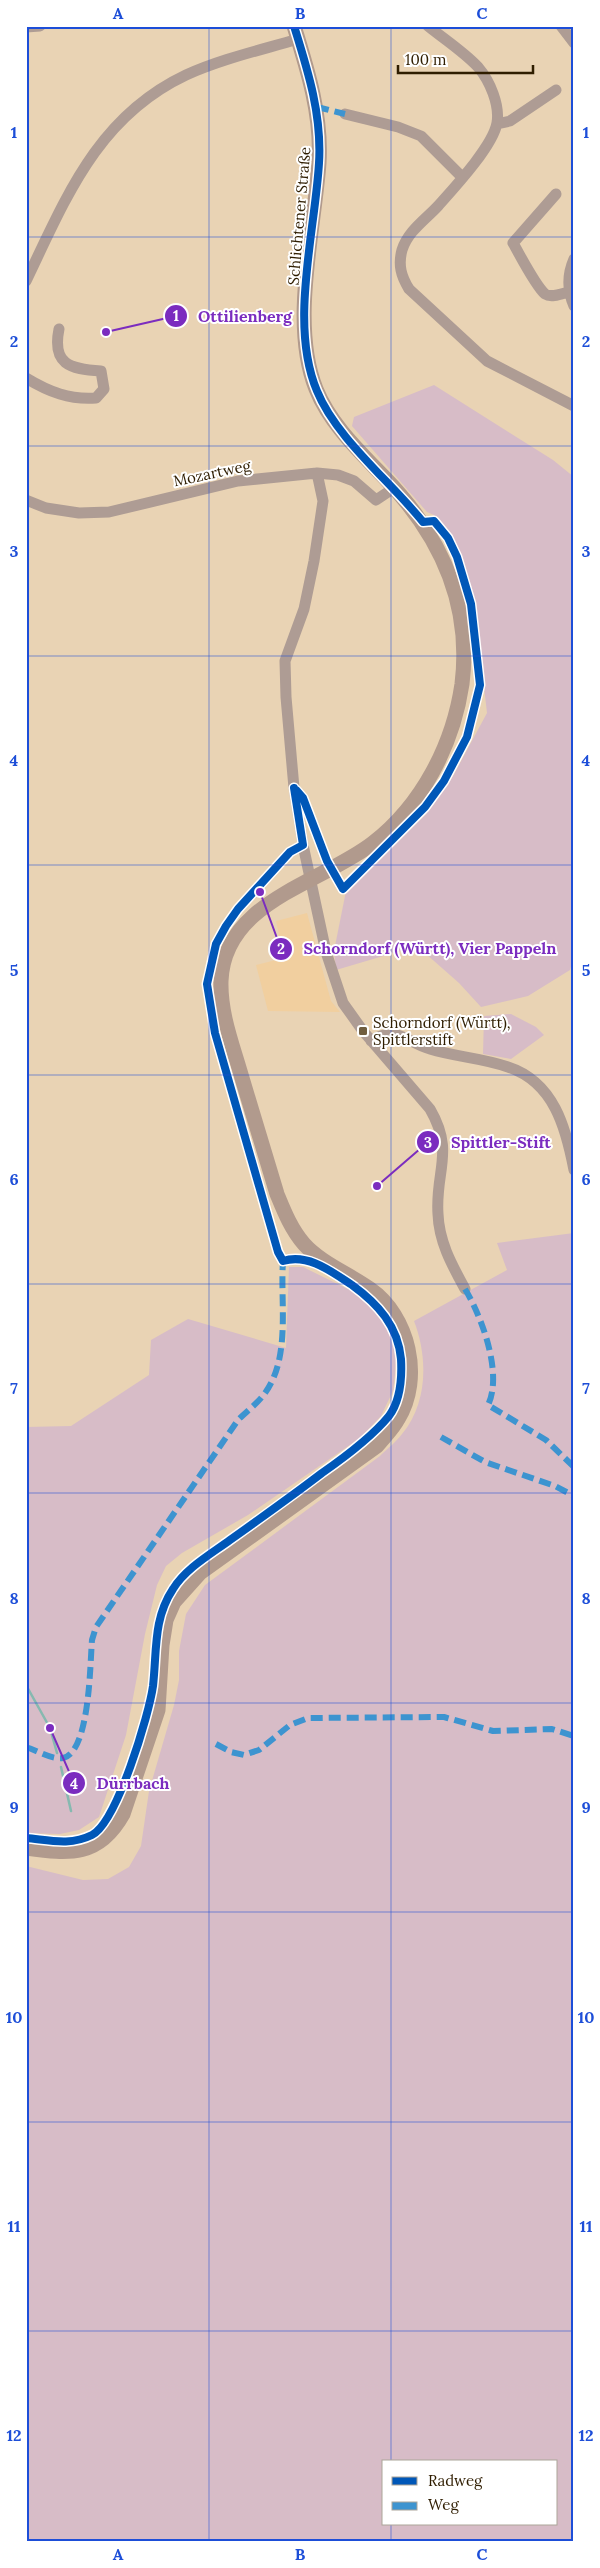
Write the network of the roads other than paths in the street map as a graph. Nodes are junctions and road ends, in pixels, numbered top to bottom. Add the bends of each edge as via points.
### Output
1 (40, 26) edge
2 (428, 26) edge
3 (561, 26) edge
4 (26, 28) edge
5 (296, 33) edge
6 (574, 42) edge
7 (556, 90) dead end
8 (345, 114) dead end
9 (497, 124) junction
10 (462, 177) junction
11 (556, 194) dead end
12 (574, 259) edge
13 (26, 281) edge
14 (568, 292) junction
15 (574, 306) edge
16 (59, 328) dead end
17 (26, 378) edge
18 (574, 406) edge
19 (317, 473) junction
20 (394, 488) junction
21 (26, 500) edge
22 (311, 880) junction
23 (371, 1041) junction
24 (574, 1170) edge
25 (465, 1289) dead end
26 (26, 1848) edge

1 - 4 street
2 - 9 street via 478,67 491,88 497,108
3 - 6 street
5 - 13 street via 185,76 129,112 74,181
5 - 20 main road, Schlichtener Straße via 317,107 319,126 319,162 306,276 306,344 310,370 317,392 336,424
7 - 9 street via 510,121
8 - 10 street via 421,136
9 - 10 street via 483,152
10 - 18 street via 409,235 402,249 402,277 409,289 487,361
11 - 14 street via 513,243 545,294 552,296
12 - 14 street
14 - 15 street
16 - 17 street via 56,343 63,362 101,371 104,389 96,398 80,399 48,391
19 - 20 street, Mozartweg via 354,481 376,500
19 - 21 street, Mozartweg via 238,481 109,512 79,513 46,508
19 - 22 street via 323,501 314,561 304,609 285,668 294,788
20 - 22 main road, Schlichtener Straße via 434,539 458,601 463,652 458,703 441,756 426,784 400,817 366,848
22 - 23 street via 326,952 343,1003
22 - 26 main road, Schlichtener Straße via 267,903 241,929 227,956 221,978 223,1010 276,1194 289,1222 305,1245 372,1290 391,1310 402,1328 409,1355 406,1401 398,1419 376,1446 200,1573 174,1602 166,1620 162,1645 158,1710 123,1814 114,1830 85,1850 66,1853
23 - 24 street via 394,1032 429,1049 521,1072 537,1084 555,1107 567,1135
23 - 25 street via 430,1109 438,1123 444,1140 437,1207 439,1228

